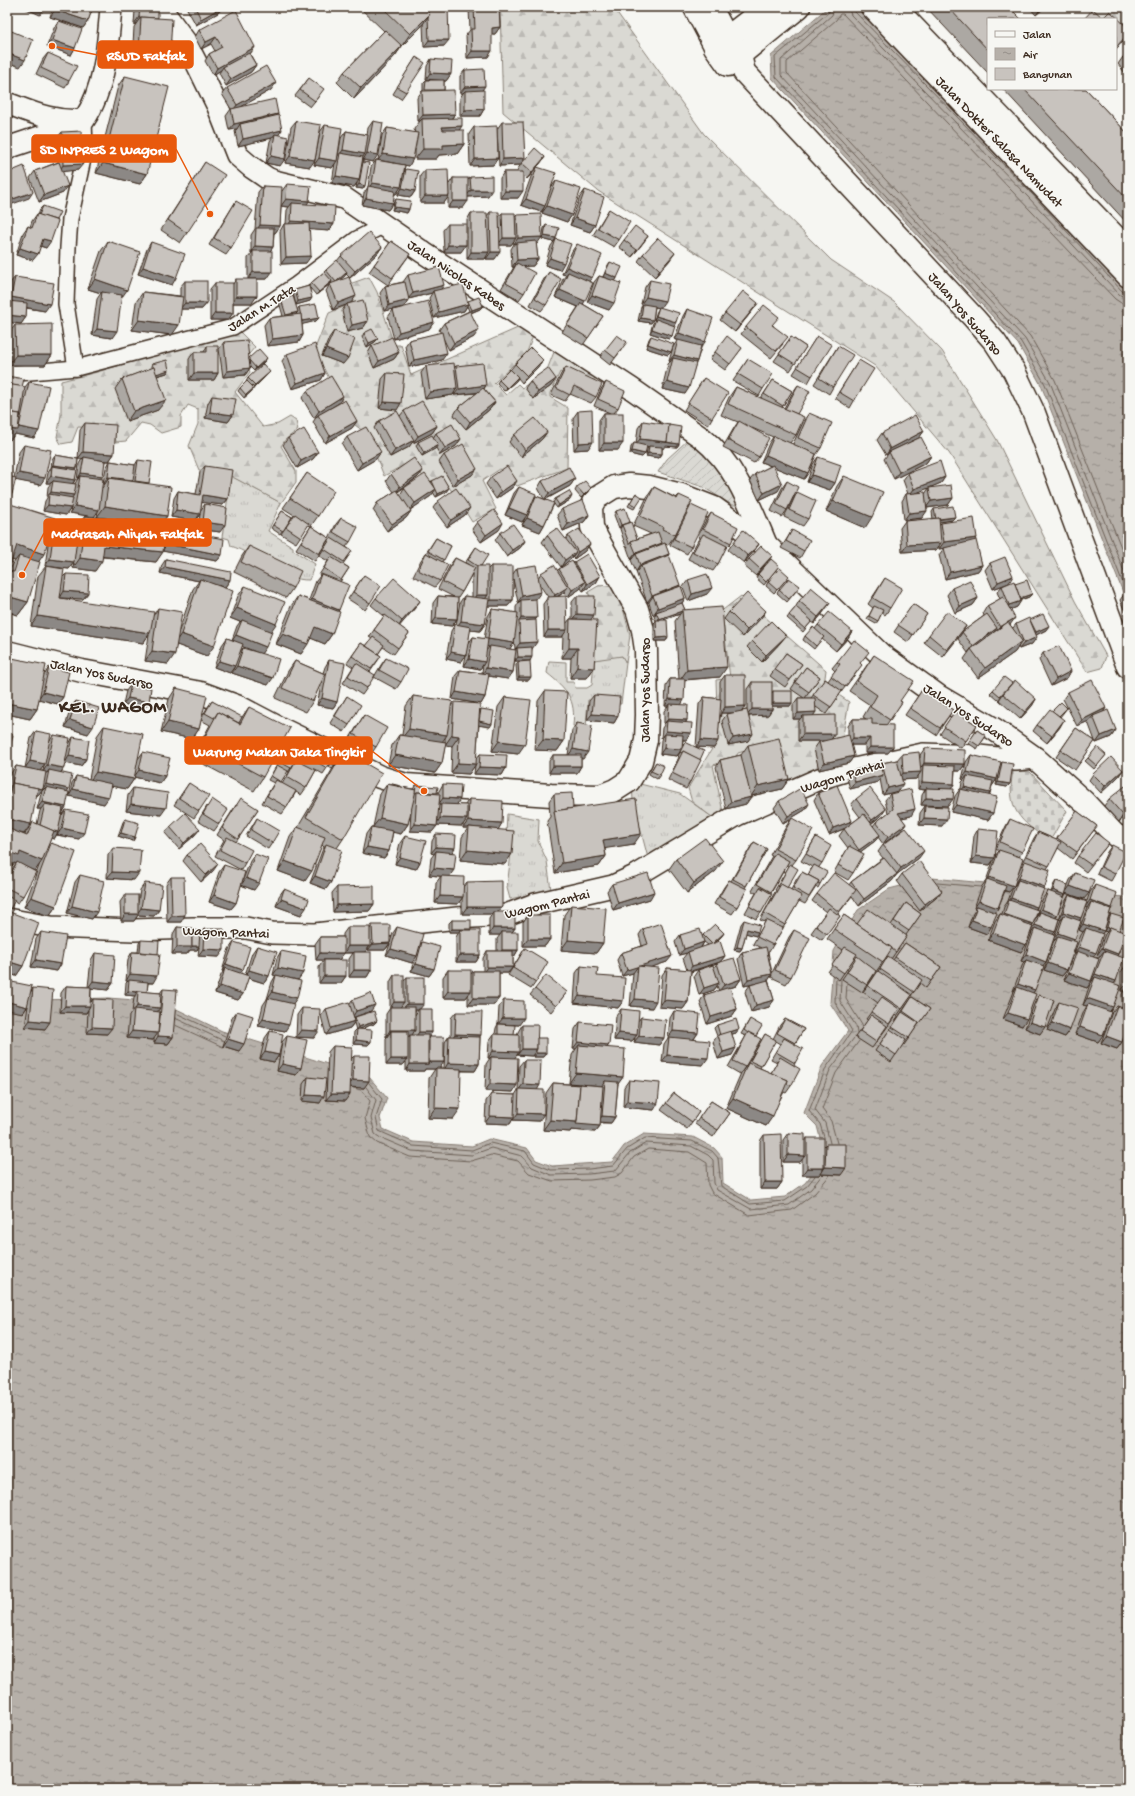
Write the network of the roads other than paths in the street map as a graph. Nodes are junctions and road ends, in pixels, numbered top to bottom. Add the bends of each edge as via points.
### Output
1 (111, 7) edge
2 (160, 7) edge
3 (694, 7) edge
4 (711, 7) edge
5 (767, 7) edge
6 (799, 7) edge
7 (872, 7) edge
8 (894, 7) edge
9 (721, 42) junction
10 (737, 64) junction
11 (8, 104) edge
12 (76, 121) junction
13 (10, 147) edge
14 (384, 225) junction
15 (1128, 250) edge
16 (1128, 276) edge
17 (76, 368) junction
18 (7, 374) edge
19 (767, 546) junction
20 (1122, 632) edge
21 (7, 652) edge
22 (1127, 660) edge
23 (1035, 758) junction
24 (1128, 842) edge
25 (7, 919) edge

1 - 12 main road via 101,79 91,110
2 - 14 main road, Jalan Nicolas Kabes via 198,66 237,155 267,178 344,198
3 - 9 main road
4 - 9 main road
5 - 9 main road
6 - 10 main road
7 - 16 main road, Jalan Dokter Salasa Namudat
8 - 15 main road, Jalan Dokter Salasa Namudat
9 - 10 main road, Jalan Yos Sudarso
10 - 20 main road, Jalan Yos Sudarso via 995,342 1014,371 1034,413
11 - 12 main road via 51,120
11 - 13 main road via 22,126
12 - 13 main road via 49,134
12 - 17 street via 85,150 70,219 66,304
14 - 17 street, Jalan M.Tata via 357,239 233,328
14 - 19 main road, Jalan Nicolas Kabes via 632,389 710,445 733,474 744,493
17 - 18 street, Jalan M.Tata
19 - 21 main road, Jalan Yos Sudarso via 714,508 680,495 629,485 614,487 595,499 590,515 592,527 637,608 646,650 646,740 641,761 629,781 600,796 406,785 380,777 239,707 201,693 82,671
19 - 23 main road, Jalan Yos Sudarso via 882,655 938,696 994,729
20 - 22 main road, Jalan Yos Sudarso
23 - 24 main road, Jalan Yos Sudarso via 1084,802 1114,834
23 - 25 main road, Wagom Pantai via 1016,760 923,754 839,773 737,815 637,875 610,887 535,904 506,915 315,934 272,933 246,928 134,930 51,927

